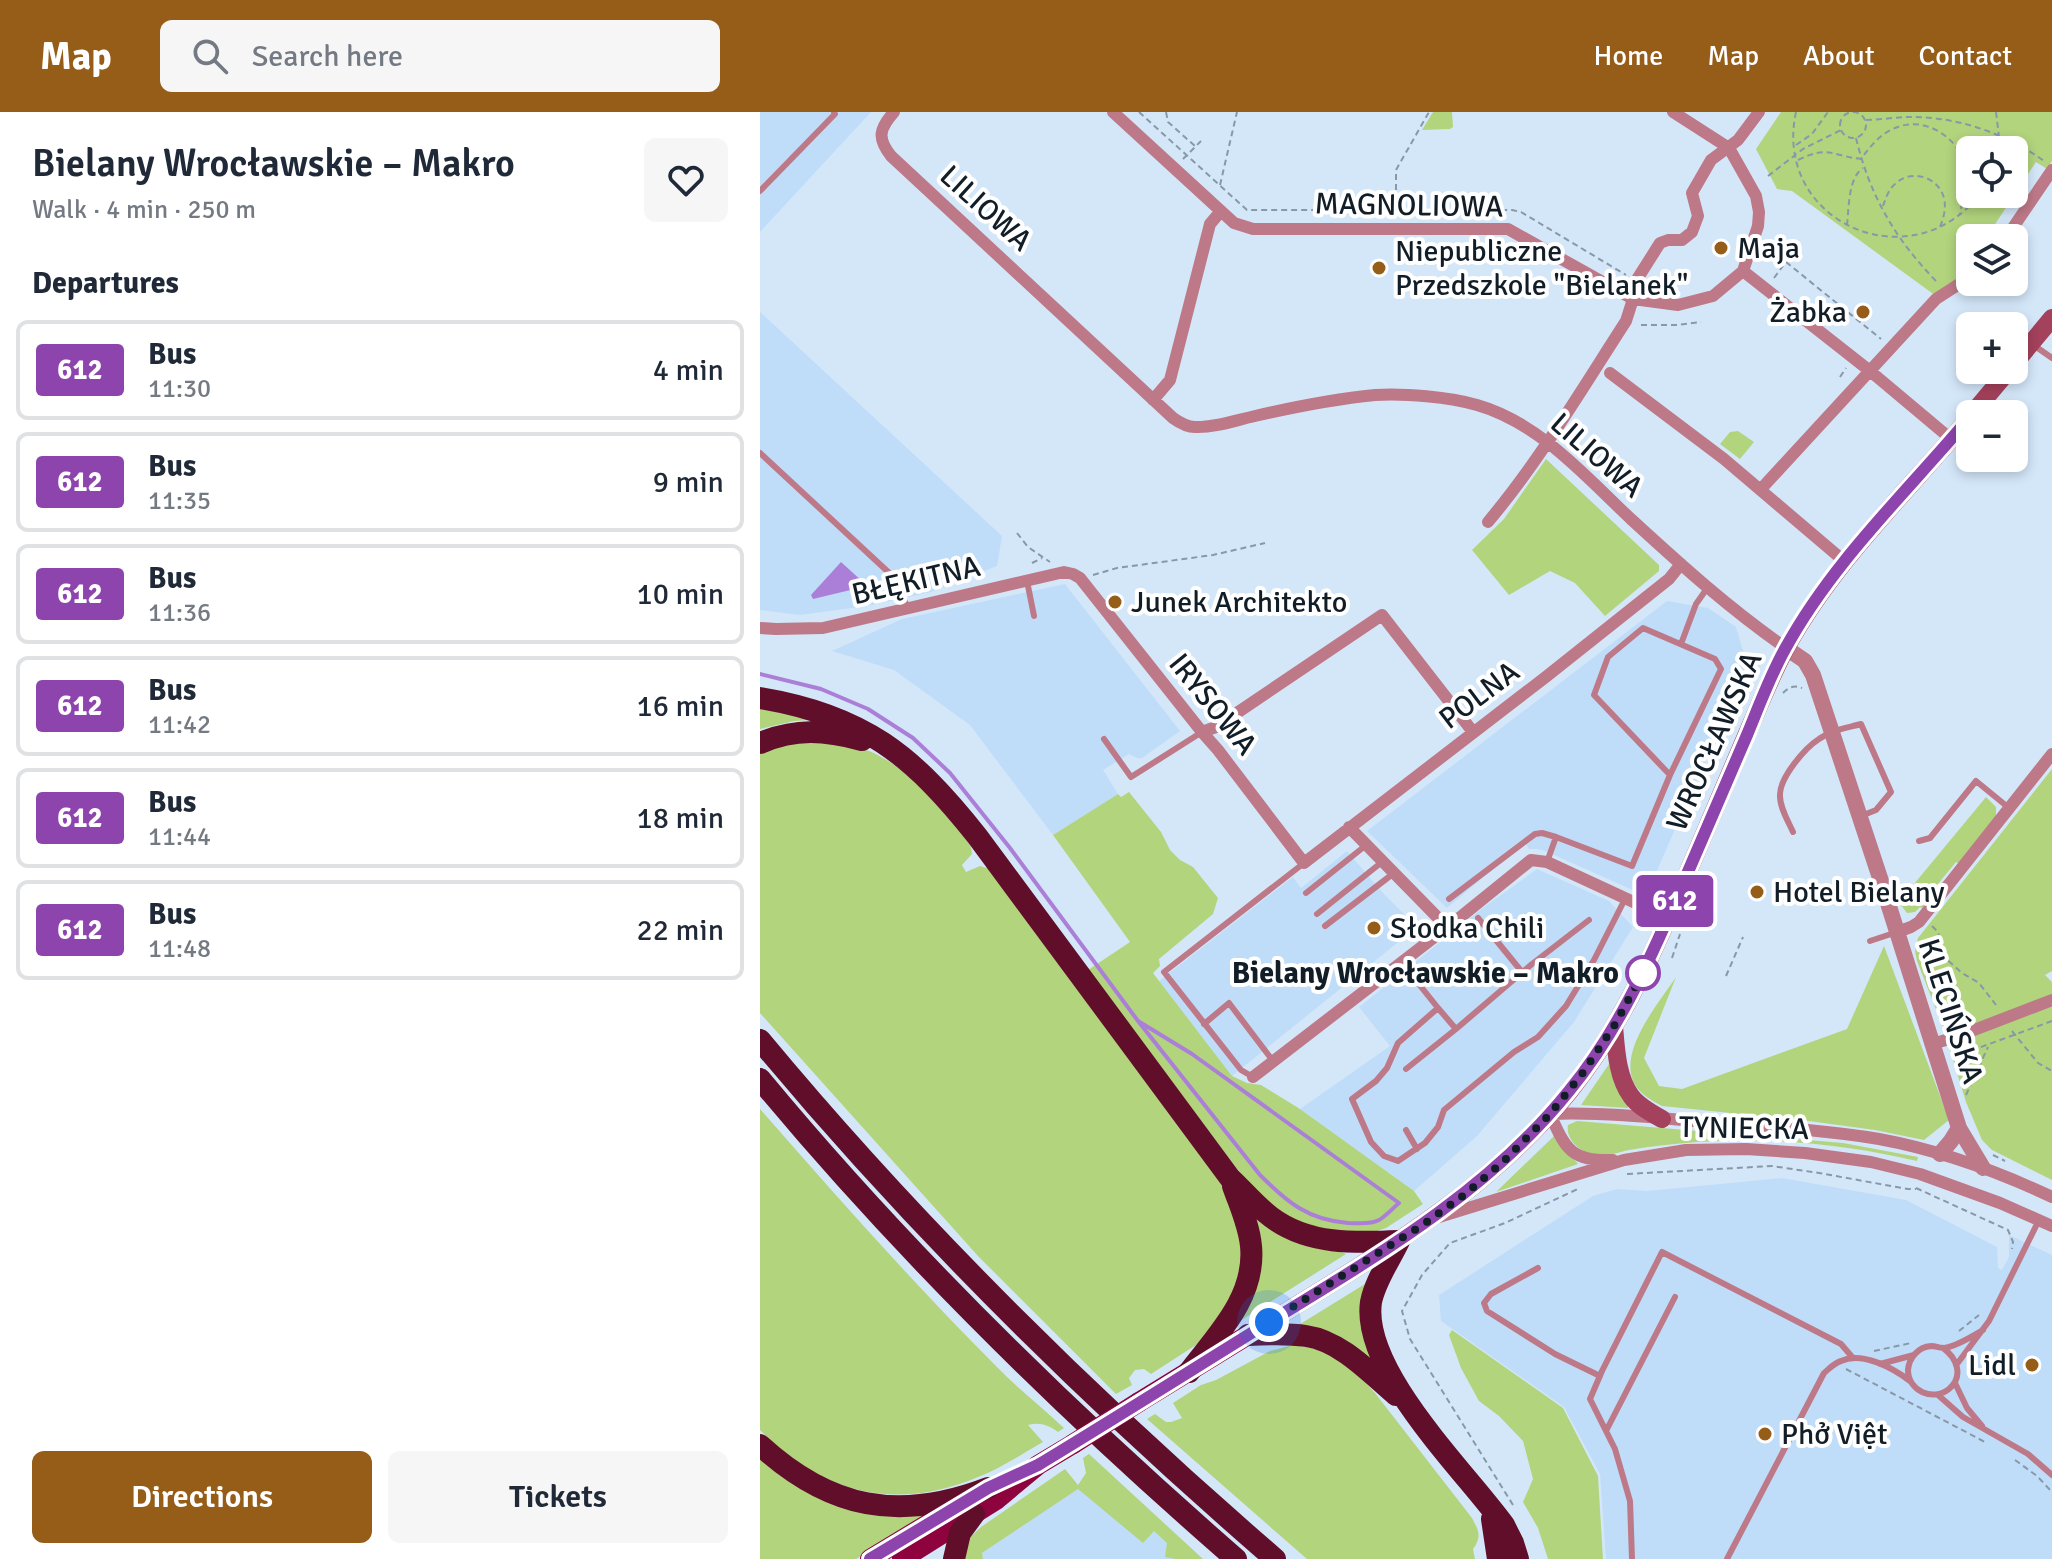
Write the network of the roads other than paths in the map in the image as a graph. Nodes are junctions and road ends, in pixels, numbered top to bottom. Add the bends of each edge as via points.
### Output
1 (834, 112) edge
2 (894, 112) edge
3 (1113, 112) edge
4 (1673, 112) edge
5 (1759, 112) edge
6 (1729, 148) junction
7 (2052, 168) edge
8 (760, 191) edge
9 (1221, 211) junction
10 (2015, 224) edge
11 (1743, 271) junction
12 (1956, 286) edge
13 (1633, 299) junction
14 (2052, 318) edge
15 (2031, 343) junction
16 (2028, 347) edge
17 (2052, 358) edge
18 (1870, 371) junction
19 (1610, 373) dead end
20 (1997, 384) edge
21 (1153, 400) junction
22 (1984, 400) edge
23 (1956, 433) edge
24 (1951, 439) junction
25 (1548, 442) junction
26 (760, 453) edge
27 (1761, 489) junction
28 (1488, 522) dead end
29 (1844, 561) junction
30 (1681, 564) junction
31 (1064, 572) joint
32 (1027, 581) junction
33 (1708, 587) junction
34 (907, 608) junction
35 (1034, 616) dead end
36 (760, 628) edge
37 (1681, 644) junction
38 (1786, 648) junction
39 (760, 698) edge
40 (1202, 732) junction
41 (1473, 732) junction
42 (1831, 733) junction
43 (1104, 739) dead end
44 (760, 743) edge
45 (2052, 754) edge
46 (903, 758) junction
47 (1670, 775) junction
48 (2009, 808) junction
49 (1859, 816) junction
50 (1349, 827) junction
51 (1793, 832) dead end
52 (1556, 837) junction
53 (1919, 841) dead end
54 (1365, 846) junction
55 (1382, 862) junction
56 (1547, 862) junction
57 (1304, 863) junction
58 (1394, 873) junction
59 (1306, 893) dead end
60 (1449, 899) dead end
61 (1625, 899) junction
62 (1317, 914) dead end
63 (1478, 918) dead end
64 (1668, 918) junction
65 (1589, 920) dead end
66 (1325, 926) dead end
67 (1447, 927) junction
68 (1897, 932) junction
69 (1870, 941) dead end
70 (1402, 963) junction
71 (1522, 972) junction
72 (2052, 1000) edge
73 (1438, 1008) junction
74 (1204, 1024) junction
75 (1614, 1026) junction
76 (1456, 1029) junction
77 (760, 1040) edge
78 (1932, 1044) junction
79 (1274, 1062) junction
80 (1406, 1069) dead end
81 (1253, 1077) joint
82 (760, 1079) edge
83 (1550, 1114) junction
84 (1662, 1119) junction
85 (1959, 1128) junction
86 (1406, 1130) dead end
87 (1417, 1149) junction
88 (1940, 1154) junction
89 (1989, 1162) junction
90 (1625, 1167) junction
91 (1230, 1178) junction
92 (2052, 1197) edge
93 (1432, 1219) junction
94 (2039, 1220) junction
95 (2052, 1226) edge
96 (1399, 1241) junction
97 (1538, 1268) dead end
98 (1675, 1297) dead end
99 (1983, 1330) junction
100 (1248, 1335) junction
101 (1943, 1348) junction
102 (1914, 1355) junction
103 (1853, 1358) junction
104 (1880, 1364) junction
105 (1957, 1364) junction
106 (1189, 1372) junction
107 (1600, 1376) junction
108 (1910, 1381) junction
109 (1955, 1383) junction
110 (1938, 1395) junction
111 (1410, 1407) junction
112 (1984, 1429) junction
113 (1606, 1431) junction
114 (760, 1445) edge
115 (1038, 1465) junction
116 (2052, 1475) edge
117 (988, 1488) junction
118 (1484, 1500) junction
119 (974, 1514) junction
120 (870, 1559) edge
121 (902, 1559) edge
122 (954, 1559) edge
123 (1236, 1559) edge
124 (1275, 1559) edge
125 (1498, 1559) edge
126 (1518, 1559) edge
127 (1632, 1559) edge
128 (1727, 1559) edge

1 - 8 lane
2 - 21 street, LILIOWA via 881,137 891,156
3 - 9 street, MAGNOLIOWA
4 - 6 street
5 - 6 street
6 - 11 street via 1756,196 1759,212
6 - 13 street via 1711,160 1692,193 1698,216 1692,232 1682,240 1660,243 1636,281
7 - 10 street
9 - 13 street, MAGNOLIOWA via 1234,223 1253,229 1508,229
9 - 21 street via 1210,224 1170,380
11 - 13 street via 1713,296 1678,305
11 - 18 street
12 - 18 street via 1936,299
13 - 25 street via 1626,321
14 - 15 main road
15 - 16 main road
15 - 17 lane
18 - 24 street
18 - 27 street
19 - 27 street
20 - 22 main road, WROCŁAWSKA
21 - 25 street, LILIOWA via 1193,427 1395,394 1476,405
23 - 24 main road, WROCŁAWSKA
24 - 29 main road, WROCŁAWSKA
25 - 28 street
25 - 30 street, LILIOWA
26 - 34 lane via 899,582
27 - 29 street
29 - 38 main road, WROCŁAWSKA
30 - 33 street, LILIOWA
30 - 41 street, POLNA via 1643,600
31 - 32 street, BŁĘKITNA
31 - 40 street, IRYSOWA via 1080,578
32 - 34 street, BŁĘKITNA
32 - 35 lane
33 - 37 lane
33 - 38 street, LILIOWA
34 - 36 street, BŁĘKITNA via 823,628
37 - 47 lane via 1715,659 1721,669
37 - 47 lane via 1643,628 1608,657 1594,695
38 - 42 street, KLECIŃSKA via 1805,661 1813,675
38 - 64 main road, WROCŁAWSKA
39 - 46 highway via 848,722
40 - 41 street via 1382,615
40 - 43 lane via 1131,777
40 - 57 street, IRYSOWA
41 - 50 street, POLNA
42 - 49 street, KLECIŃSKA
42 - 49 lane via 1861,724 1891,792 1876,810
42 - 51 lane via 1796,762 1780,788 1779,800
44 - 46 highway via 802,732 835,733
45 - 48 street
46 - 91 highway via 977,836
47 - 52 lane via 1632,866
48 - 53 lane via 1976,781 1930,838
48 - 68 street via 1923,917
49 - 68 street, KLECIŃSKA
50 - 54 street
50 - 57 street, POLNA
52 - 56 lane
52 - 60 lane via 1535,834
54 - 55 street
54 - 59 lane
55 - 58 street
55 - 62 lane
56 - 61 street
56 - 67 street via 1531,860
57 - 74 lane via 1164,972
58 - 66 lane
58 - 67 street
61 - 64 street
61 - 87 lane via 1566,1006 1538,1037 1444,1110 1438,1127
63 - 71 lane
64 - 75 main road, WROCŁAWSKA
65 - 71 lane
67 - 70 street
68 - 69 lane
68 - 78 street, KLECIŃSKA
70 - 73 lane
70 - 79 street
71 - 76 lane
72 - 78 street
73 - 76 lane
73 - 87 lane via 1398,1043 1376,1081 1352,1099 1371,1142 1384,1156 1398,1161
74 - 79 lane via 1229,1003
74 - 81 lane via 1241,1070
75 - 83 main road, WROCŁAWSKA
75 - 84 main road via 1625,1087
76 - 80 lane
77 - 124 highway via 877,1175 1005,1310
78 - 85 street, KLECIŃSKA
79 - 81 street
82 - 123 highway via 978,1319
83 - 84 street, TYNIECKA
83 - 90 street via 1573,1152
83 - 93 main road, WROCŁAWSKA via 1504,1161
84 - 88 street, TYNIECKA via 1843,1134
85 - 88 street
85 - 89 street, KLECIŃSKA
86 - 87 lane
88 - 89 street, TYNIECKA
89 - 92 street, TYNIECKA
90 - 93 street, TYNIECKA
90 - 94 street, TYNIECKA via 1686,1150 1805,1153 1920,1174
91 - 96 highway via 1262,1210 1297,1232 1324,1240
91 - 106 highway via 1251,1247 1247,1284 1232,1316
93 - 96 main road, WROCŁAWSKA
94 - 95 street, TYNIECKA
94 - 99 lane
96 - 100 main road, WROCŁAWSKA
96 - 111 highway via 1373,1295 1370,1322 1381,1358
97 - 107 lane via 1491,1294 1484,1303 1487,1311
98 - 113 lane
99 - 101 lane
99 - 105 lane
100 - 106 main road
100 - 111 highway via 1325,1341
101 - 102 lane via 1927,1346
101 - 105 lane
102 - 104 lane
102 - 108 lane
103 - 104 lane
103 - 107 lane via 1841,1344 1662,1252
103 - 128 lane via 1833,1365 1818,1382
104 - 108 lane
105 - 109 lane
106 - 115 main road, bridge
107 - 113 lane via 1590,1399
108 - 110 lane via 1920,1391
109 - 110 lane
109 - 112 lane
110 - 112 lane
111 - 118 highway
112 - 116 lane
113 - 127 lane via 1630,1501
114 - 117 highway via 807,1481 864,1503 918,1505
115 - 117 main road
115 - 119 main road
117 - 120 main road
118 - 125 highway
118 - 126 highway via 1507,1530
119 - 121 main road
119 - 122 highway via 960,1533

